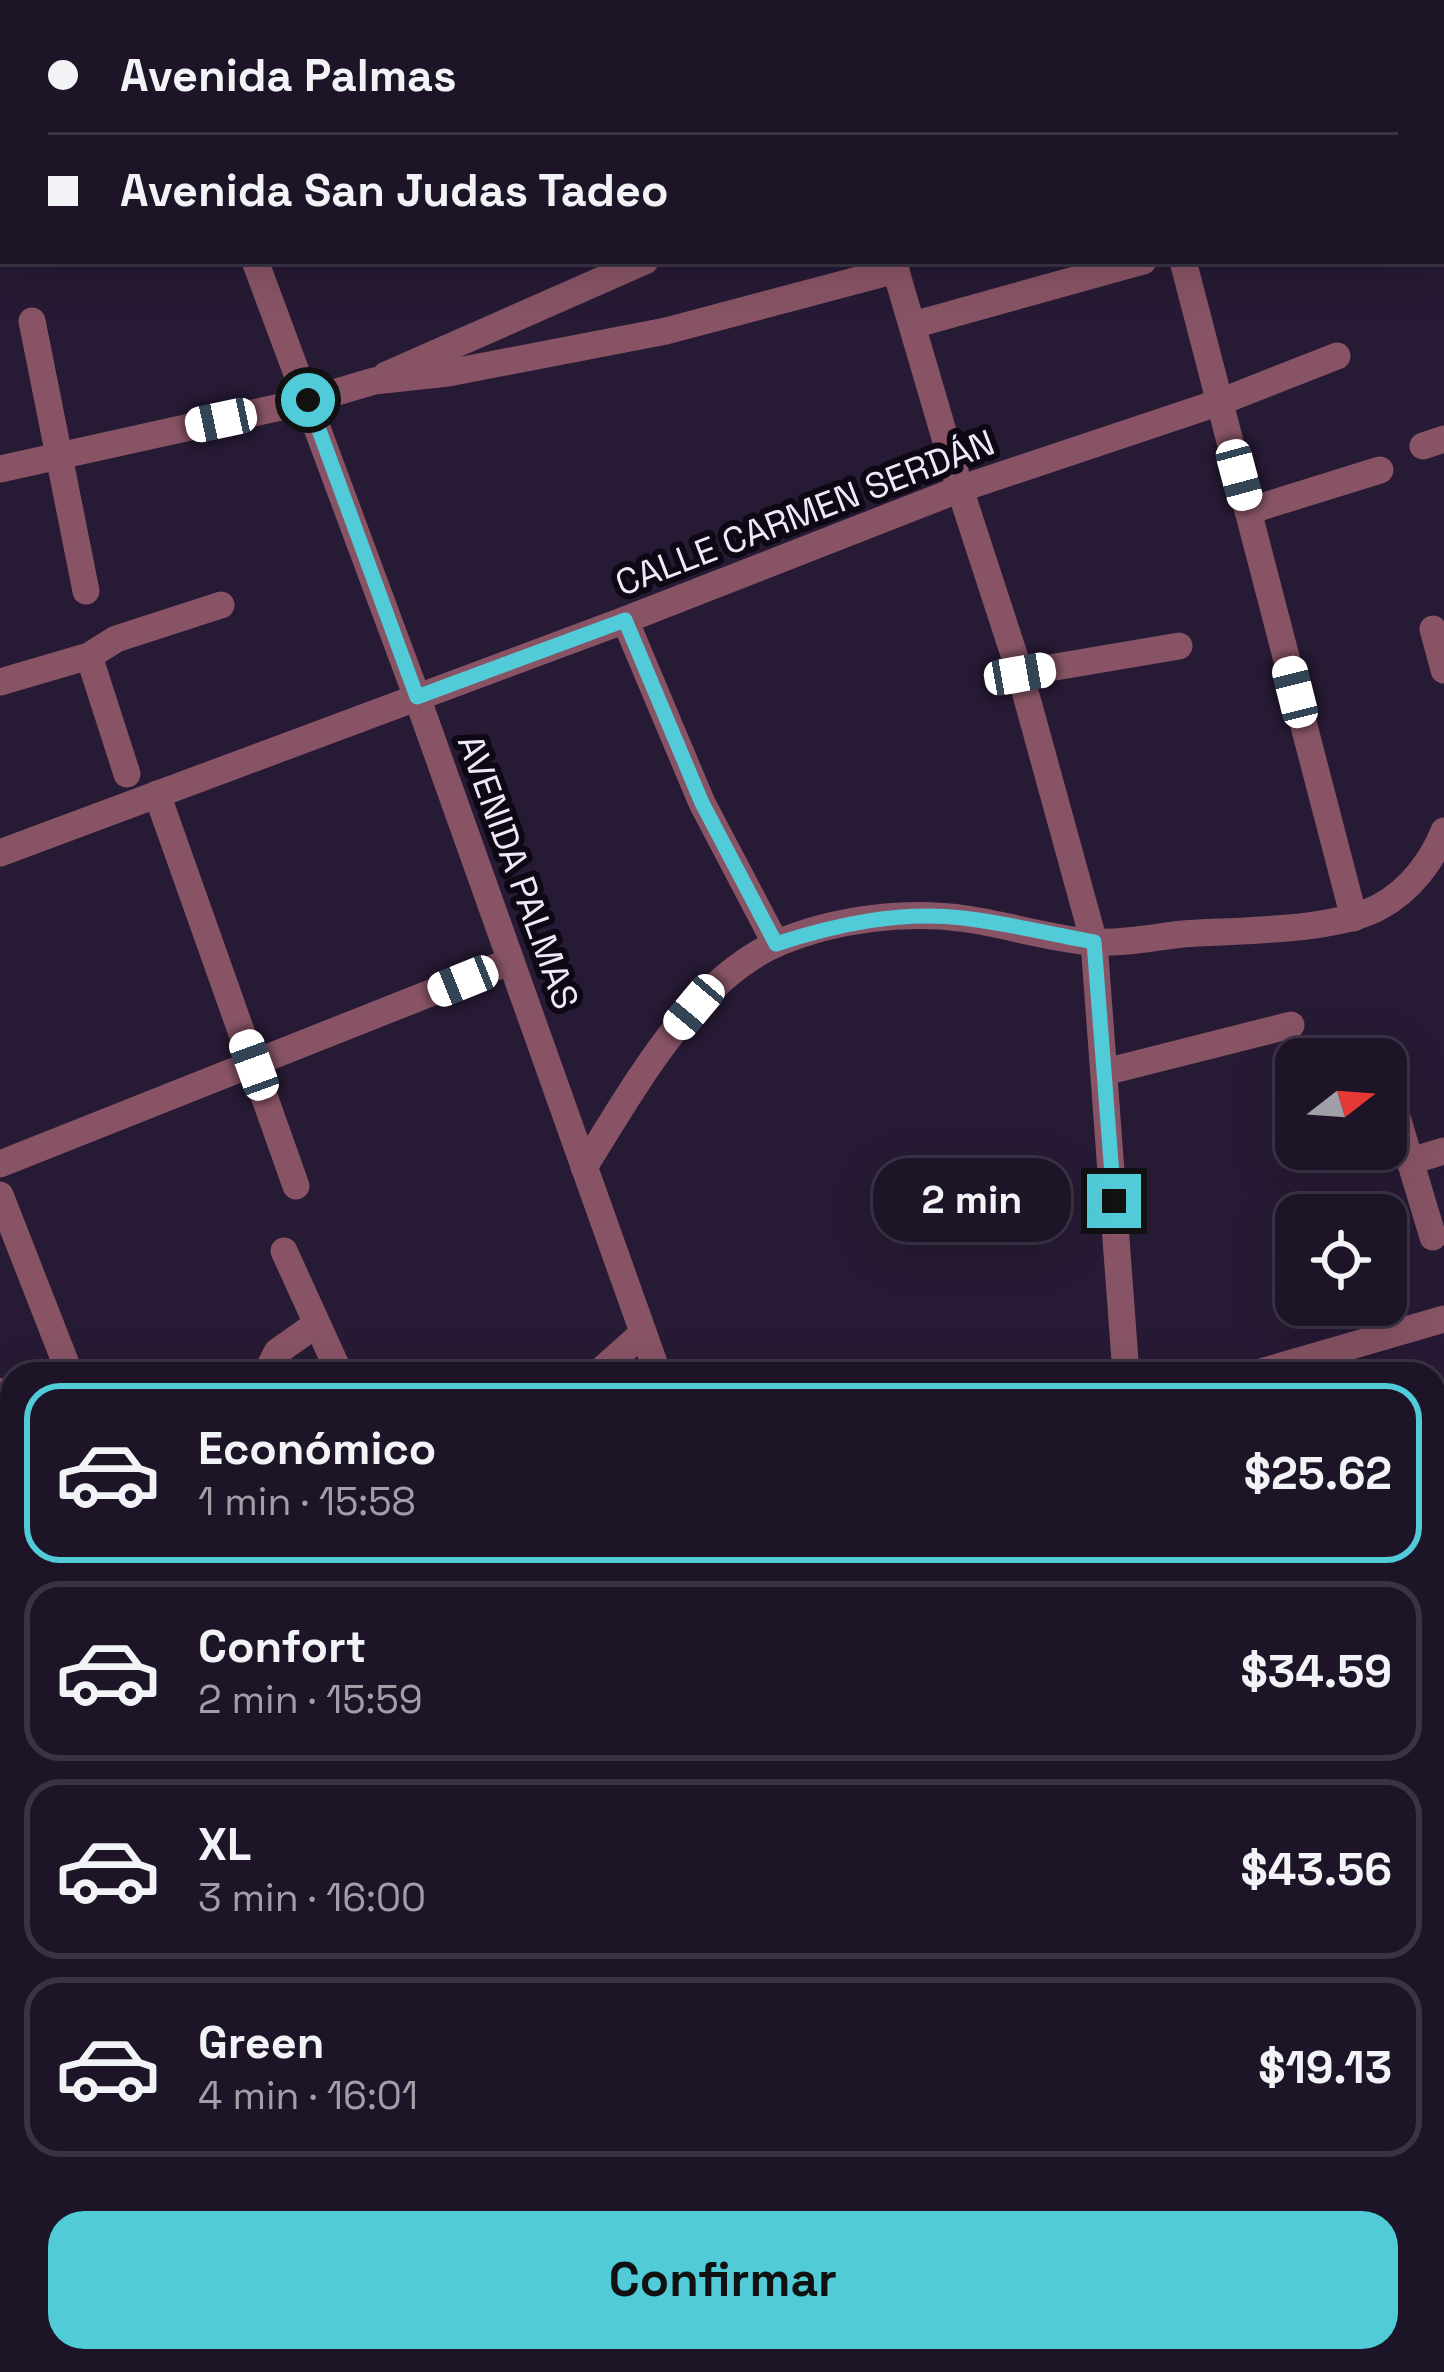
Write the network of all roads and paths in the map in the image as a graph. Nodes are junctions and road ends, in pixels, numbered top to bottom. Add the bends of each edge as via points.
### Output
1 (256, 264) edge
2 (638, 264) edge
3 (1132, 264) edge
4 (1184, 264) edge
5 (895, 266) edge
6 (32, 321) dead end
7 (913, 325) junction
8 (1336, 356) dead end
9 (374, 381) junction
10 (308, 400) junction
11 (1220, 402) junction
12 (58, 456) junction
13 (0, 469) edge
14 (1380, 470) dead end
15 (960, 490) junction
16 (1249, 511) junction
17 (86, 591) dead end
18 (221, 604) dead end
19 (625, 620) junction
20 (1433, 629) dead end
21 (1179, 646) dead end
22 (89, 656) junction
23 (1444, 670) edge
24 (1020, 674) junction
25 (0, 682) edge
26 (417, 697) junction
27 (127, 774) dead end
28 (157, 794) junction
29 (1444, 831) edge
30 (0, 853) edge
31 (1354, 918) junction
32 (1094, 942) junction
33 (776, 944) junction
34 (512, 961) junction
35 (1292, 1025) dead end
36 (254, 1065) junction
37 (1105, 1072) junction
38 (1407, 1148) edge
39 (1444, 1151) edge
40 (1411, 1161) junction
41 (0, 1164) edge
42 (584, 1167) junction
43 (296, 1186) dead end
44 (0, 1196) edge
45 (1432, 1238) dead end
46 (284, 1251) dead end
47 (1444, 1319) edge
48 (315, 1325) junction
49 (643, 1334) junction
50 (65, 1362) edge
51 (273, 1362) edge
52 (334, 1362) edge
53 (611, 1362) edge
54 (654, 1362) edge
55 (1125, 1362) edge
56 (1295, 1362) edge

1 - 10 street, AVENIDA PALMAS
2 - 9 street
3 - 7 street
4 - 11 street
5 - 7 street
5 - 9 street via 666,331
6 - 12 street
7 - 15 street
8 - 11 street, CALLE CARMEN SERDÁN
9 - 10 street
10 - 12 street
10 - 26 street, AVENIDA PALMAS
11 - 15 street, CALLE CARMEN SERDÁN
11 - 16 street
12 - 13 street
12 - 17 street
14 - 16 street
15 - 19 street, CALLE CARMEN SERDÁN
15 - 24 street
16 - 31 street
18 - 22 street
19 - 26 street, CALLE CARMEN SERDÁN
19 - 33 street via 702,803
20 - 23 street
21 - 24 street
22 - 25 street
22 - 27 street
24 - 32 street
26 - 28 street, CALLE CARMEN SERDÁN
26 - 34 street, AVENIDA PALMAS
28 - 30 street, CALLE CARMEN SERDÁN
28 - 36 street
29 - 31 street via 1417,876
31 - 32 street
32 - 33 street via 926,916 872,919
32 - 37 street
33 - 42 street via 694,1007
34 - 36 street
34 - 42 street, AVENIDA PALMAS
35 - 37 street
36 - 41 street
36 - 43 street
37 - 55 street
38 - 40 street
39 - 40 street
40 - 45 street
42 - 49 street, AVENIDA PALMAS
44 - 50 street
46 - 48 street
47 - 56 street
48 - 51 street
48 - 52 street
49 - 53 street
49 - 54 street, AVENIDA PALMAS

